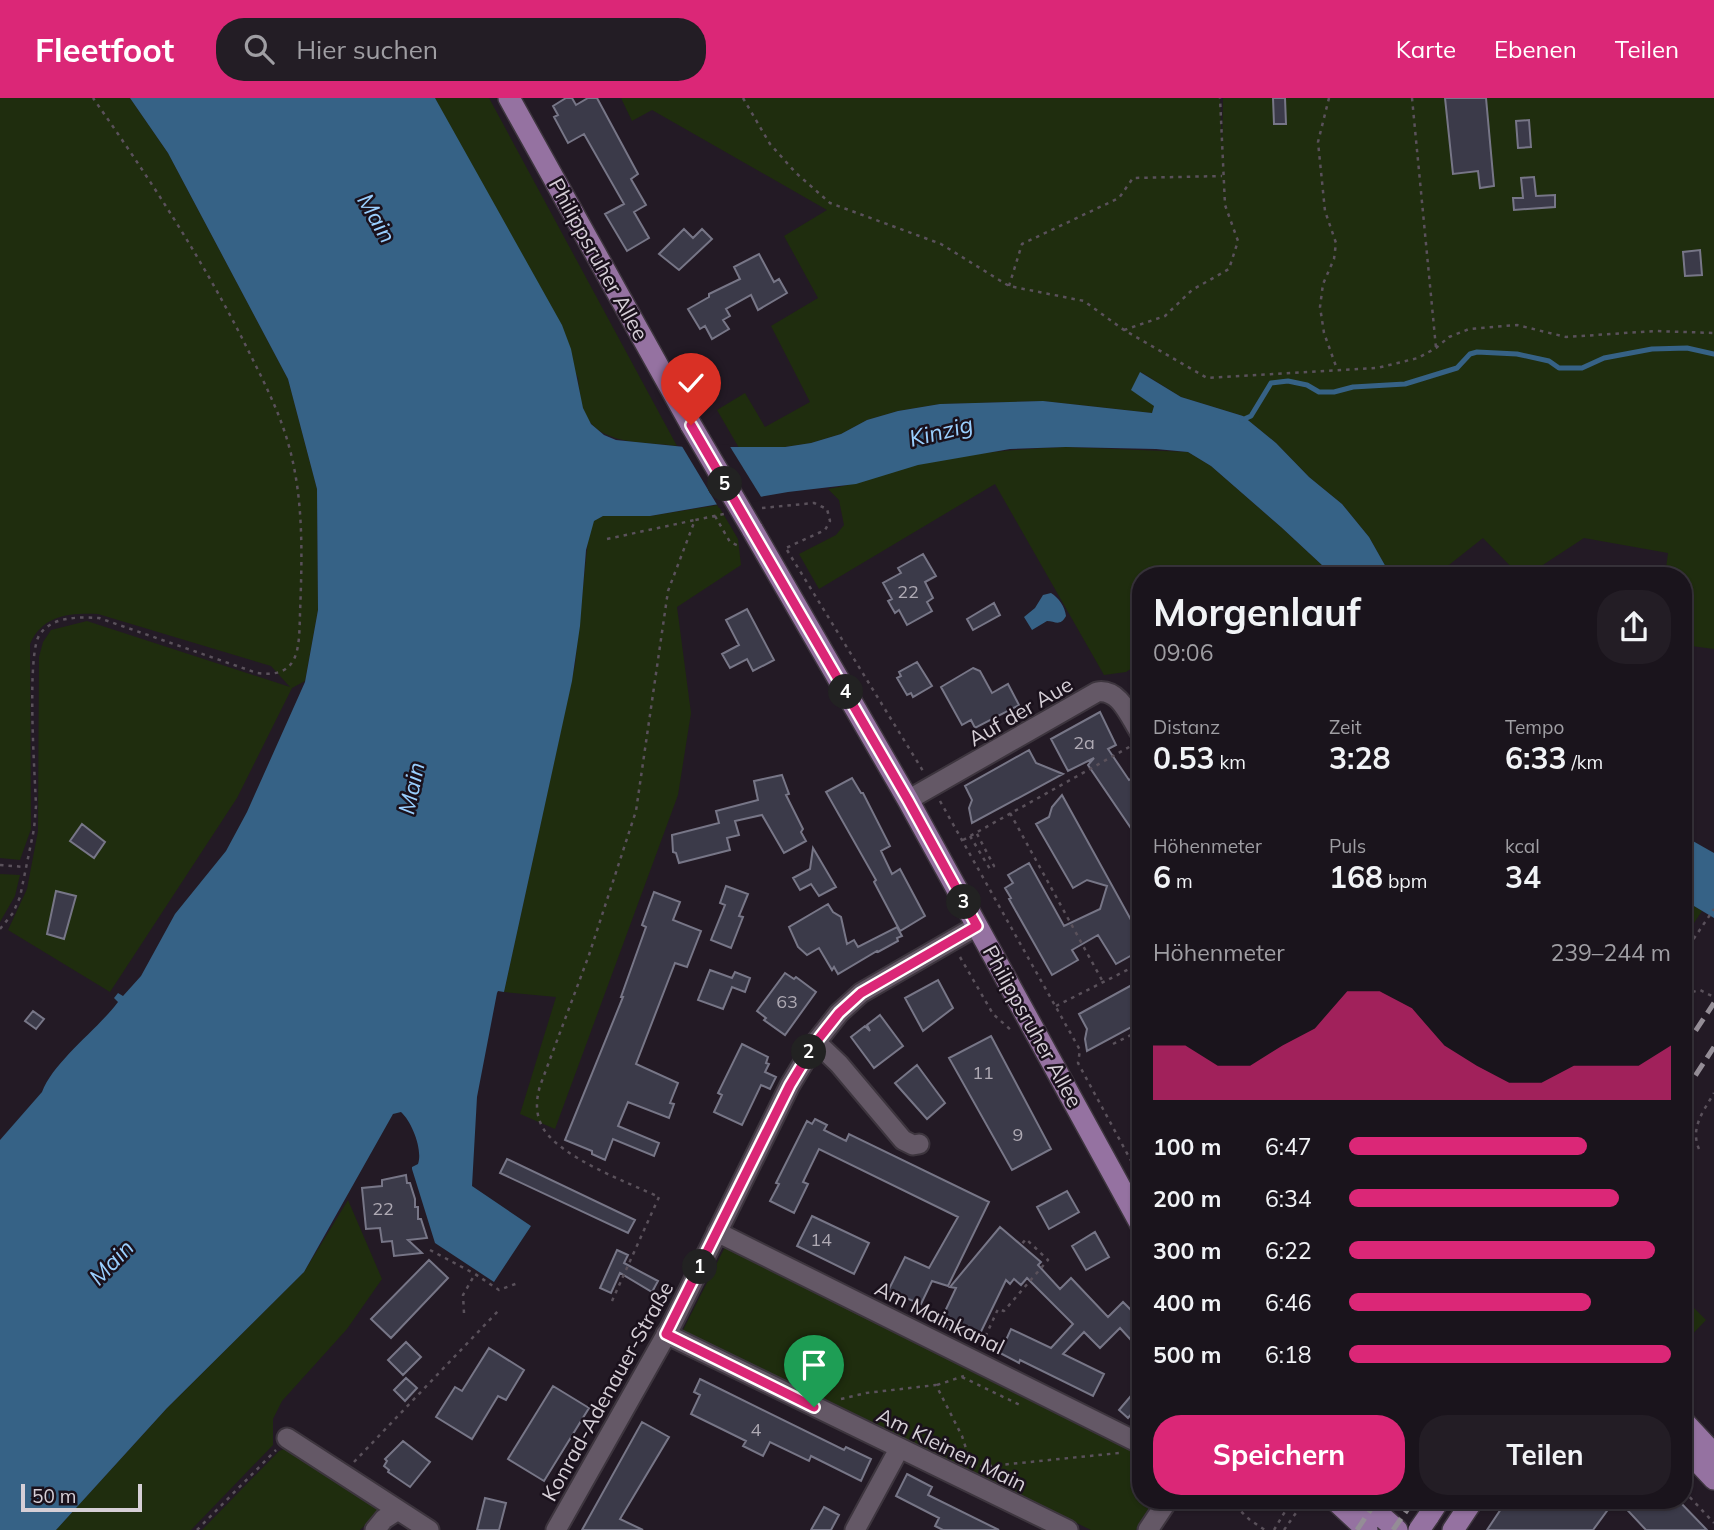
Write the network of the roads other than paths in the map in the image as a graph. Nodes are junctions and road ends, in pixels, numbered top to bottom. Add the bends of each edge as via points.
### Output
1 (509, 98) edge
2 (1132, 720) edge
3 (908, 800) junction
4 (977, 926) junction
5 (816, 1042) junction
6 (919, 1144) dead end
7 (1132, 1208) edge
8 (717, 1232) junction
9 (666, 1334) junction
10 (1692, 1431) edge
11 (287, 1438) road end
12 (1132, 1448) edge
13 (899, 1449) junction
14 (1714, 1454) edge
15 (1692, 1456) edge
16 (1714, 1479) edge
17 (1162, 1509) edge
18 (1345, 1509) edge
19 (1373, 1509) edge
20 (1468, 1509) edge
21 (398, 1510) junction
22 (375, 1530) edge
23 (429, 1530) edge
24 (556, 1530) edge
25 (855, 1530) edge
26 (1068, 1530) edge
27 (1148, 1530) edge
28 (1367, 1530) edge
29 (1397, 1530) edge
30 (1453, 1530) edge

1 - 3 main road, Philippsruher Allee, bridge via 691,425 749,539 777,552
2 - 3 street, Auf der Aue via 1115,695 1097,692
3 - 4 main road, Philippsruher Allee
4 - 5 street, Konrad-Adenauer-Straße via 861,993
4 - 7 main road, Philippsruher Allee
5 - 6 street via 903,1140
5 - 8 street, Konrad-Adenauer-Straße
8 - 9 street, Konrad-Adenauer-Straße
8 - 12 street, Am Mainkanal via 975,1360
9 - 13 street, Am Kleinen Main
9 - 24 street, Konrad-Adenauer-Straße
10 - 14 main road
11 - 21 street
13 - 25 street
13 - 26 street, Am Kleinen Main
15 - 16 main road
17 - 27 street
18 - 28 main road
19 - 29 main road
20 - 30 main road
21 - 22 street
21 - 23 street

